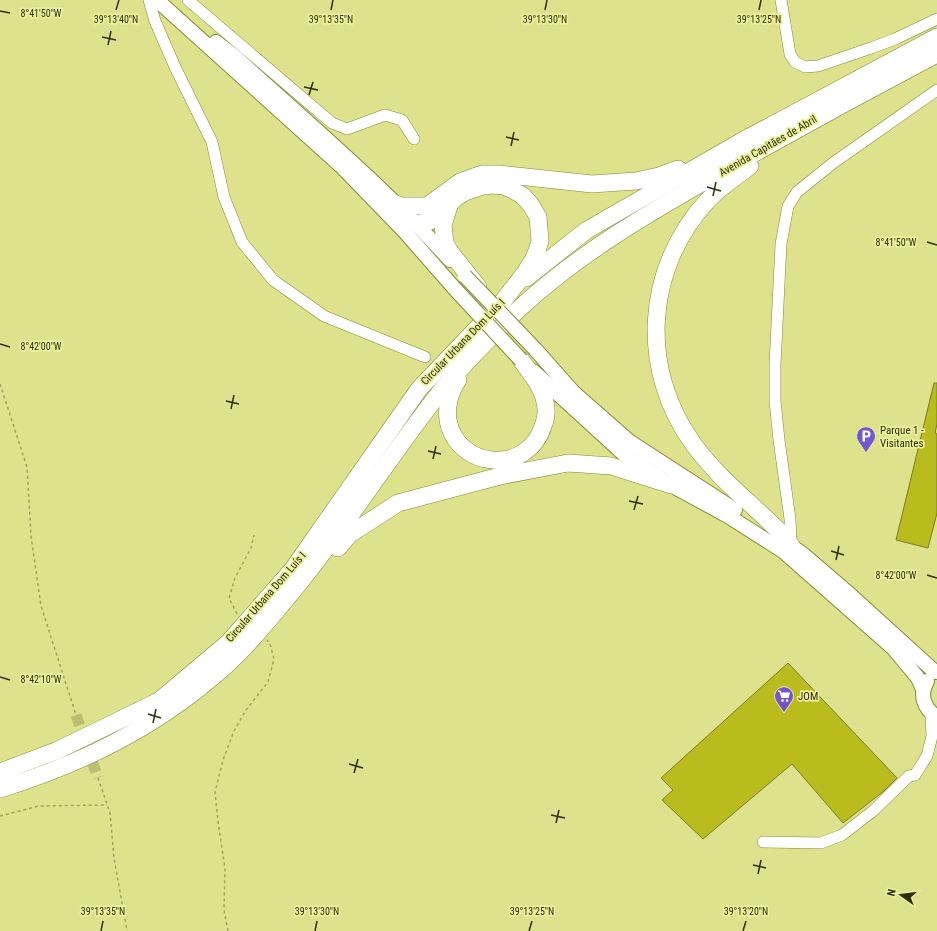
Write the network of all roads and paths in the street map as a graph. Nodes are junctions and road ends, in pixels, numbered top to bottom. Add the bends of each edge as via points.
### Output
1 (149, 0) edge
2 (158, 0) edge
3 (188, 0) edge
4 (781, 0) edge
5 (937, 19) edge
6 (937, 36) edge
7 (937, 54) edge
8 (937, 90) edge
9 (810, 121) junction
10 (414, 139) dead end
11 (742, 141) junction
12 (356, 182) junction
13 (394, 203) junction
14 (450, 204) junction
15 (427, 206) junction
16 (418, 224) junction
17 (419, 247) junction
18 (512, 290) junction
19 (486, 298) junction
20 (492, 336) junction
21 (425, 357) dead end
22 (521, 360) junction
23 (0, 384) edge
24 (671, 485) junction
25 (254, 535) dead end
26 (791, 544) junction
27 (240, 616) dead end
28 (264, 638) dead end
29 (242, 650) junction
30 (936, 672) edge
31 (923, 689) junction
32 (76, 715) tunnel mouth
33 (934, 715) edge
34 (935, 733) edge
35 (0, 772) edge
36 (98, 778) tunnel mouth
37 (0, 790) edge
38 (107, 805) junction
39 (0, 816) edge
40 (763, 842) dead end
41 (127, 931) edge
42 (228, 931) edge

1 - 21 street via 175,67 212,142 224,197 242,242 273,280 324,316
2 - 12 main road
2 - 13 main road via 233,55
3 - 10 street via 332,123 347,129 385,115 402,120
4 - 5 street via 790,54 795,62 805,67 818,66 871,48
6 - 11 highway, Avenida Capitães de Abril
7 - 9 highway, Avenida Capitães de Abril
8 - 26 street via 833,163 797,192 788,206 781,244 775,380
9 - 20 highway, Avenida Capitães de Abril via 608,239 564,270
9 - 26 highway via 718,191 697,214 683,233 662,281 656,327 659,364 670,404 679,422 705,459
11 - 15 highway via 674,171 636,181 592,184 482,174 460,182
11 - 18 highway, Avenida Capitães de Abril via 587,230
12 - 16 main road via 370,189 402,221 412,225
12 - 17 main road
13 - 15 highway via 402,206
13 - 16 main road
14 - 16 highway via 430,221
14 - 18 highway via 465,192 492,185 514,190 532,205 538,217 540,240 533,260
14 - 19 highway via 443,225 445,243
15 - 16 highway
16 - 17 main road via 416,234
16 - 19 main road, bridge
17 - 22 main road, bridge
18 - 35 highway, Circular Urbana Dom Luís I via 419,389 293,569 228,642 159,701 56,751
19 - 26 main road, bridge via 573,392 630,442 700,489
20 - 22 highway via 483,352 453,388 448,403 447,414 455,439 477,456 488,460 509,460 526,452 539,437 546,419 545,402 536,380
20 - 29 highway, Circular Urbana Dom Luís I via 444,388 322,554
22 - 24 main road via 626,455
23 - 32 path via 27,467 31,536 41,606
24 - 29 highway via 611,466 568,463 500,476 398,503 350,534 315,577
24 - 31 main road via 728,516 783,551 893,648 918,678
25 - 27 path via 251,548 234,578 229,598
26 - 30 main road
28 - 42 path via 270,644 274,660 268,682 246,710 234,731 222,760 215,792 225,868 224,910
29 - 37 highway, Circular Urbana Dom Luís I via 211,679 172,709 117,742 47,774
30 - 31 main road
31 - 33 main road via 924,702
33 - 34 street
34 - 40 street via 916,775 909,776 874,812 842,835 821,843
36 - 38 path
38 - 39 path via 39,806
38 - 41 path

